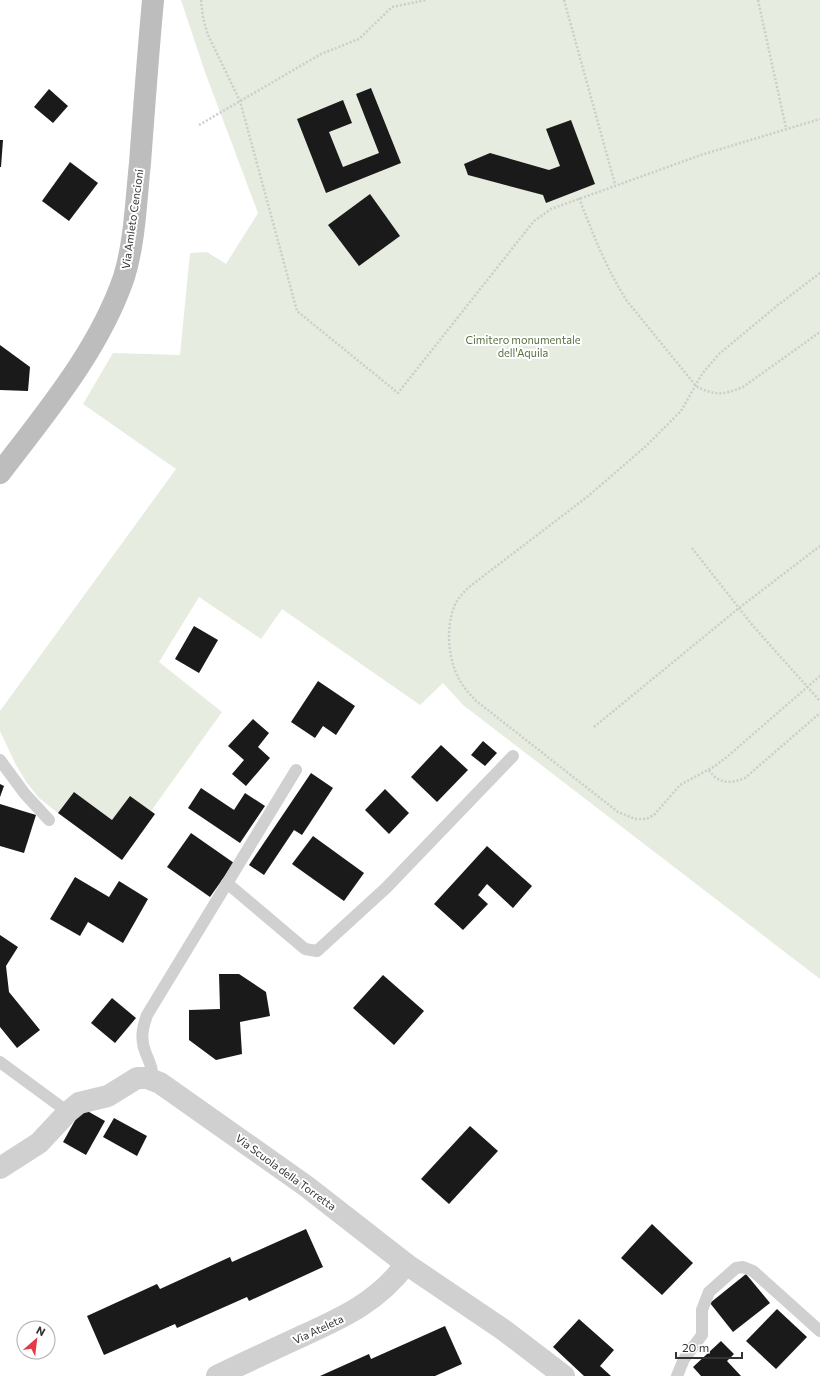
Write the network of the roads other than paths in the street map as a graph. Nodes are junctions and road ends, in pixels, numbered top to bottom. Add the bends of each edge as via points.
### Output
1 (153, 0) edge
2 (0, 473) edge
3 (513, 756) dead end
4 (0, 760) edge
5 (296, 770) dead end
6 (49, 820) dead end
7 (227, 883) junction
8 (0, 1062) edge
9 (151, 1079) junction
10 (68, 1112) junction
11 (0, 1168) edge
12 (406, 1264) junction
13 (820, 1332) edge
14 (217, 1376) edge
15 (564, 1376) edge
16 (677, 1376) edge

1 - 2 main road, Via Amleto Cencioni via 135,212 124,276 105,318 78,366
3 - 7 lane via 386,888 317,951 305,949
4 - 6 lane via 25,794
5 - 7 lane
7 - 9 lane via 147,1015 142,1029 142,1043 152,1070
8 - 10 lane
9 - 10 street via 137,1078 108,1096 79,1103
9 - 12 street, Via Scuola della Torretta via 165,1086 300,1181
10 - 11 street via 39,1143
12 - 14 street, Via Ateleta via 394,1281 348,1315
12 - 15 street, Via Scuola della Torretta via 499,1326
13 - 16 lane via 753,1271 740,1267 733,1270 709,1292 702,1310 702,1335 684,1359

